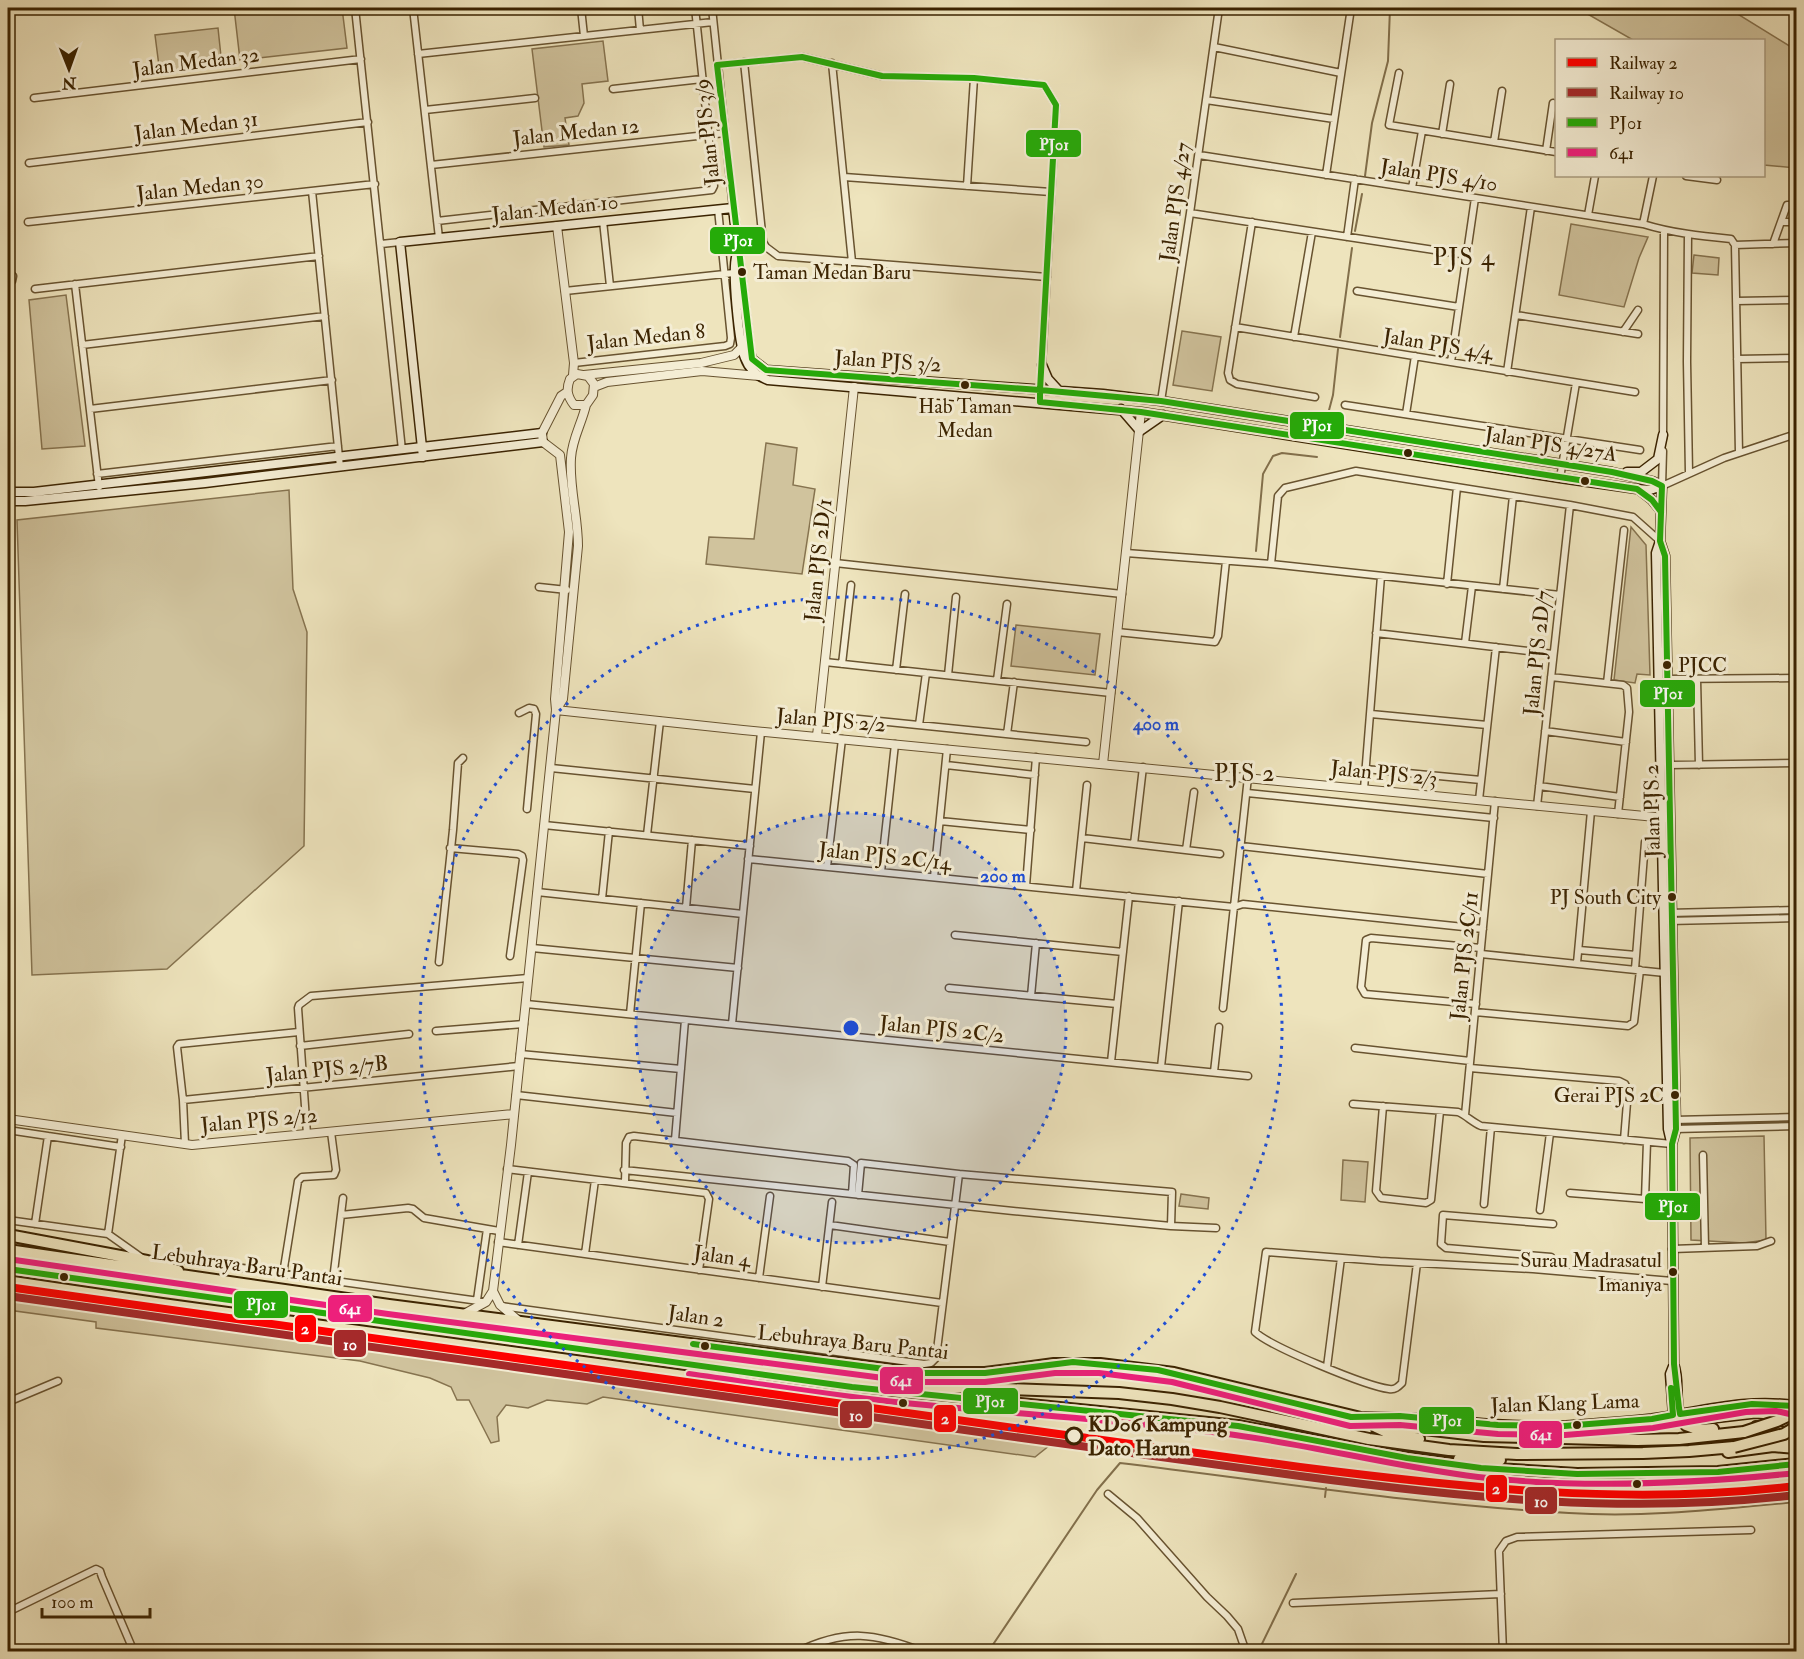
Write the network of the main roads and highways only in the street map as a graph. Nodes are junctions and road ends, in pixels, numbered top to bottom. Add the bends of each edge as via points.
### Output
1 (733, 208) joint
2 (738, 253) junction
3 (752, 362) junction
4 (1042, 364) road end
5 (1059, 391) junction
6 (1161, 400) joint
7 (1121, 410) junction
8 (1142, 412) joint
9 (1164, 415) junction
10 (1362, 432) junction
11 (1663, 435) road end
12 (1396, 437) junction
13 (1359, 445) junction
14 (422, 447) junction
15 (1395, 451) junction
16 (423, 457) junction
17 (340, 462) junction
18 (1612, 472) junction
19 (1662, 482) junction
20 (99, 489) junction
21 (1637, 489) junction
22 (8, 492) edge
23 (8, 501) edge
24 (1661, 512) junction
25 (1660, 541) junction
26 (1666, 818) junction
27 (1668, 917) junction
28 (1672, 1124) junction
29 (8, 1234) edge
30 (8, 1250) edge
31 (8, 1259) edge
32 (8, 1269) edge
33 (192, 1277) junction
34 (1797, 1406) edge
35 (1797, 1414) edge
36 (1678, 1416) junction
37 (1351, 1417) junction
38 (1797, 1427) edge
39 (1797, 1438) edge
40 (1797, 1448) edge
41 (1407, 1458) junction
42 (1797, 1464) edge

1 - 2 main road, Jalan PJS 3/9
1 - 14 main road, Jalan Medan 10 via 400,242
2 - 3 main road, Jalan PJS 3/9
2 - 3 main road, Jalan PJS 3/9 via 735,273 742,348
3 - 5 main road, Jalan PJS 3/2 via 766,370
3 - 7 main road, Jalan PJS 3/2 via 759,376 788,383
4 - 5 main road
5 - 6 main road, Jalan PJS 3/2
6 - 10 main road, Jalan PJS 4/27A
7 - 8 main road, Jalan PJS 3/2
7 - 9 main road via 1140,431
8 - 9 main road, Jalan PJS 4/27A
9 - 13 main road, Jalan PJS 4/27A
10 - 12 main road, Jalan PJS 4/27A
10 - 13 main road via 1367,442
11 - 18 main road via 1658,459 1641,472
12 - 15 main road via 1389,444
12 - 18 main road, Jalan PJS 4/27A
13 - 15 main road, Jalan PJS 4/27A
14 - 16 main road
14 - 16 main road via 543,438
14 - 17 main road
15 - 21 main road, Jalan PJS 4/27A
16 - 17 main road
17 - 20 main road
18 - 19 main road, Jalan PJS 4/27A
19 - 21 main road, Jalan PJS 4/27A via 1650,490
19 - 24 main road, Jalan PJS 2
20 - 22 main road
20 - 23 main road
21 - 24 main road
24 - 25 main road, Jalan PJS 2
25 - 26 main road via 1656,553
25 - 26 main road, Jalan PJS 2 via 1665,556 1669,765
26 - 27 main road, Jalan PJS 2
27 - 28 main road, Jalan PJS 2
27 - 28 main road, Jalan PJS 2 via 1665,973
28 - 36 main road, Jalan PJS 2 via 1672,1281
29 - 33 highway via 147,1261
30 - 33 highway, Lebuhraya Baru Pantai
31 - 38 highway, Lebuhraya Baru Pantai, bridge via 895,1385 1119,1393 1172,1399 1369,1439 1449,1450 1517,1454 1689,1451 1734,1447
32 - 41 highway via 852,1387 1238,1426
33 - 37 highway, Lebuhraya Baru Pantai via 915,1373 985,1373 1073,1362 1146,1369
34 - 36 main road, Jalan Klang Lama via 1745,1403
35 - 36 main road, Jalan Klang Lama via 1755,1413 1695,1420
35 - 37 highway, Lebuhraya Baru Pantai, bridge via 1744,1432 1637,1440 1484,1436
36 - 37 main road, Jalan Klang Lama via 1564,1426 1498,1425 1400,1416
36 - 39 highway via 1686,1425 1700,1430 1762,1427
37 - 39 highway via 1389,1433 1482,1447 1561,1449
40 - 41 highway via 1773,1446 1638,1460
41 - 42 highway via 1481,1468 1577,1474 1718,1472

